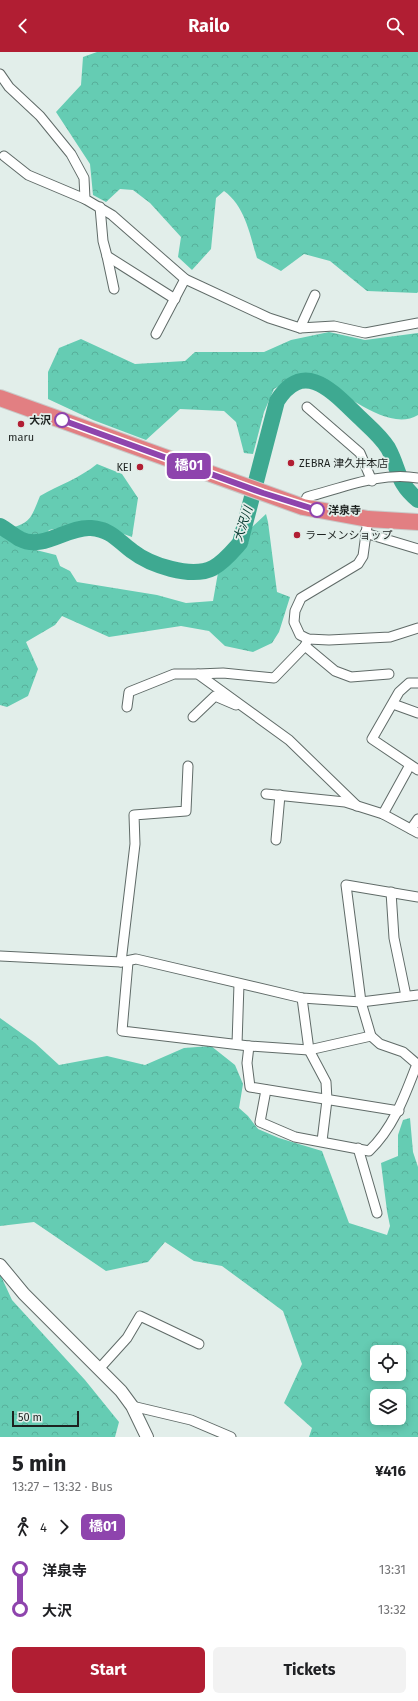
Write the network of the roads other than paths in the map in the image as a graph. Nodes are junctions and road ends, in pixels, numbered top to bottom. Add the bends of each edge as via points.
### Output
1 (0, 74) edge
2 (4, 156) dead end
3 (84, 198) junction
4 (100, 207) junction
5 (107, 256) junction
6 (186, 279) junction
7 (114, 289) dead end
8 (315, 295) dead end
9 (175, 299) junction
10 (418, 323) edge
11 (300, 328) junction
12 (156, 334) dead end
13 (0, 398) edge
14 (307, 406) dead end
15 (418, 478) edge
16 (372, 481) junction
17 (303, 507) junction
18 (418, 522) edge
19 (367, 526) junction
20 (418, 549) edge
21 (418, 628) edge
22 (306, 642) junction
23 (198, 674) junction
24 (390, 674) dead end
25 (418, 683) edge
26 (393, 704) junction
27 (243, 706) junction
28 (127, 707) dead end
29 (418, 713) edge
30 (193, 718) dead end
31 (188, 766) dead end
32 (414, 768) edge
33 (266, 794) dead end
34 (280, 795) junction
35 (357, 806) junction
36 (382, 814) junction
37 (418, 819) edge
38 (414, 831) edge
39 (276, 840) dead end
40 (391, 892) junction
41 (418, 897) edge
42 (0, 956) edge
43 (125, 962) junction
44 (239, 984) junction
45 (418, 995) edge
46 (406, 996) junction
47 (302, 998) junction
48 (361, 1002) junction
49 (371, 1036) junction
50 (237, 1044) junction
51 (249, 1046) junction
52 (309, 1050) junction
53 (266, 1090) junction
54 (327, 1100) junction
55 (399, 1111) junction
56 (322, 1141) junction
57 (358, 1148) junction
58 (377, 1213) dead end
59 (0, 1264) edge
60 (199, 1344) dead end
61 (99, 1369) junction
62 (132, 1406) junction
63 (147, 1437) edge
64 (232, 1437) edge

1 - 3 street via 9,87 40,116 71,154 84,178
2 - 3 street via 28,175
3 - 4 street
4 - 5 street
4 - 6 street
5 - 7 street
5 - 9 street
6 - 9 street
6 - 11 street via 269,318
8 - 11 street
9 - 12 street
10 - 11 street via 365,333 334,326
13 - 17 highway
14 - 16 street via 360,453
15 - 16 street via 404,476
16 - 17 street via 307,497
17 - 19 highway
18 - 19 highway
19 - 20 street
19 - 22 street via 363,556 358,564 301,598 295,611 294,622
21 - 22 street via 390,637
22 - 23 street via 274,678 223,673
22 - 24 street via 335,670 351,677
23 - 27 street
23 - 28 street via 174,674 129,692
25 - 26 street via 409,683 399,692
26 - 29 street
26 - 32 street via 372,739
27 - 30 street via 215,696
27 - 35 street via 289,740
31 - 43 street via 186,811 134,815 135,844
32 - 36 street
33 - 34 street
34 - 35 street via 345,802
34 - 39 street
35 - 36 street
36 - 38 street
37 - 38 street
40 - 41 street
40 - 46 street via 394,938
40 - 48 street via 346,885
42 - 43 street
43 - 44 street via 136,959
43 - 50 street via 122,1031
44 - 47 street
44 - 50 street
45 - 46 street
46 - 48 street
47 - 48 street
47 - 52 street
48 - 49 street
49 - 52 street
49 - 55 street via 380,1044 403,1052 417,1064
50 - 51 street
51 - 52 street
51 - 53 street via 247,1063 250,1087
52 - 54 street via 326,1082
53 - 54 street
53 - 56 street via 260,1122 294,1137
54 - 55 street
54 - 56 street
55 - 57 street via 381,1140 369,1151
56 - 57 street
57 - 58 street
59 - 61 street via 24,1294
60 - 61 street via 140,1316 127,1338
61 - 62 street
62 - 63 street
62 - 64 street via 191,1420

